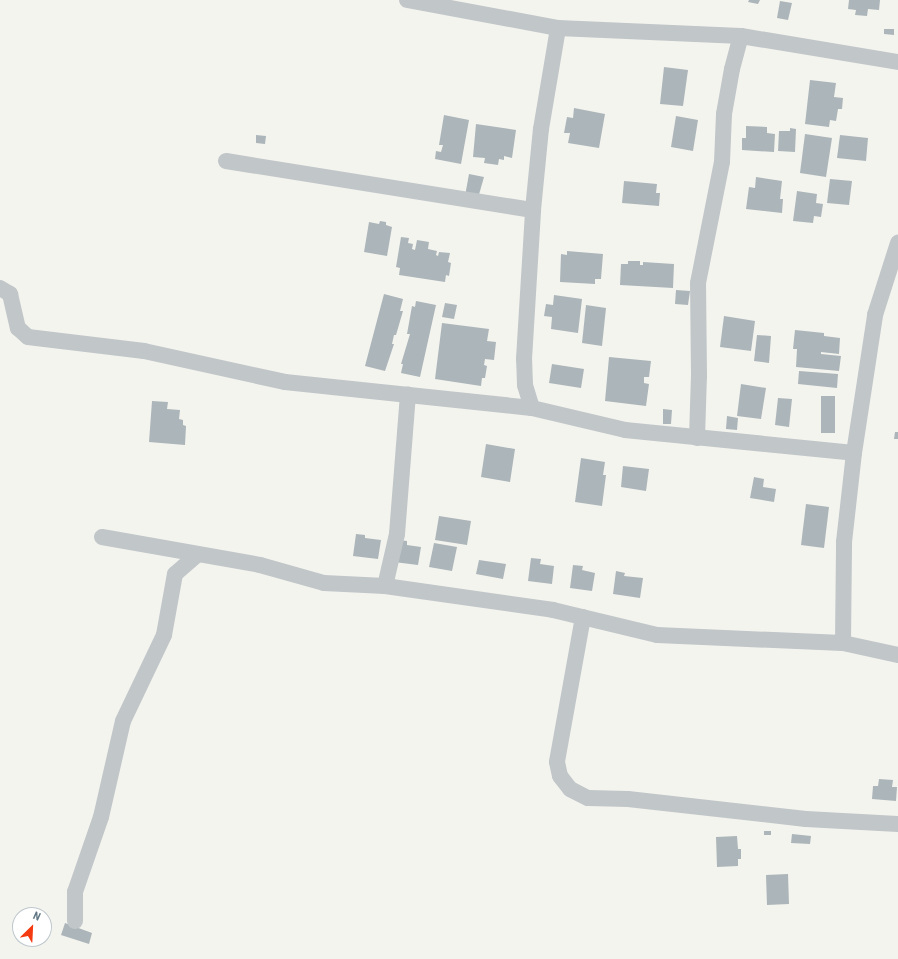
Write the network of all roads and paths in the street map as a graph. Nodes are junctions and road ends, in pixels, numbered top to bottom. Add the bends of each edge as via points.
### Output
1 (407, 0) edge
2 (558, 28) junction
3 (741, 36) junction
4 (898, 62) edge
5 (226, 162) dead end
6 (533, 210) junction
7 (898, 244) edge
8 (0, 288) edge
9 (408, 394) junction
10 (532, 408) junction
11 (697, 438) junction
12 (854, 453) junction
13 (102, 537) dead end
14 (197, 555) junction
15 (385, 586) junction
16 (583, 617) junction
17 (843, 643) junction
18 (898, 655) edge
19 (898, 824) edge
20 (75, 921) dead end

1 - 2 street
2 - 3 street
2 - 6 street via 541,129
3 - 4 street
3 - 11 street via 724,114 722,162 698,283 700,376
5 - 6 street
6 - 10 street via 524,359 525,386
7 - 12 street via 875,315
8 - 9 street via 10,294 18,328 28,337 144,351 285,382
9 - 10 street
9 - 15 street via 397,534
10 - 11 street via 625,430
11 - 12 street
12 - 17 street via 844,542
13 - 14 street
14 - 15 street via 260,565 324,583
14 - 20 street via 175,574 164,635 123,721 101,818 75,892
15 - 16 street via 553,610
16 - 17 street via 657,635
16 - 19 street via 557,762 560,776 570,789 588,798 628,799 806,819
17 - 18 street

